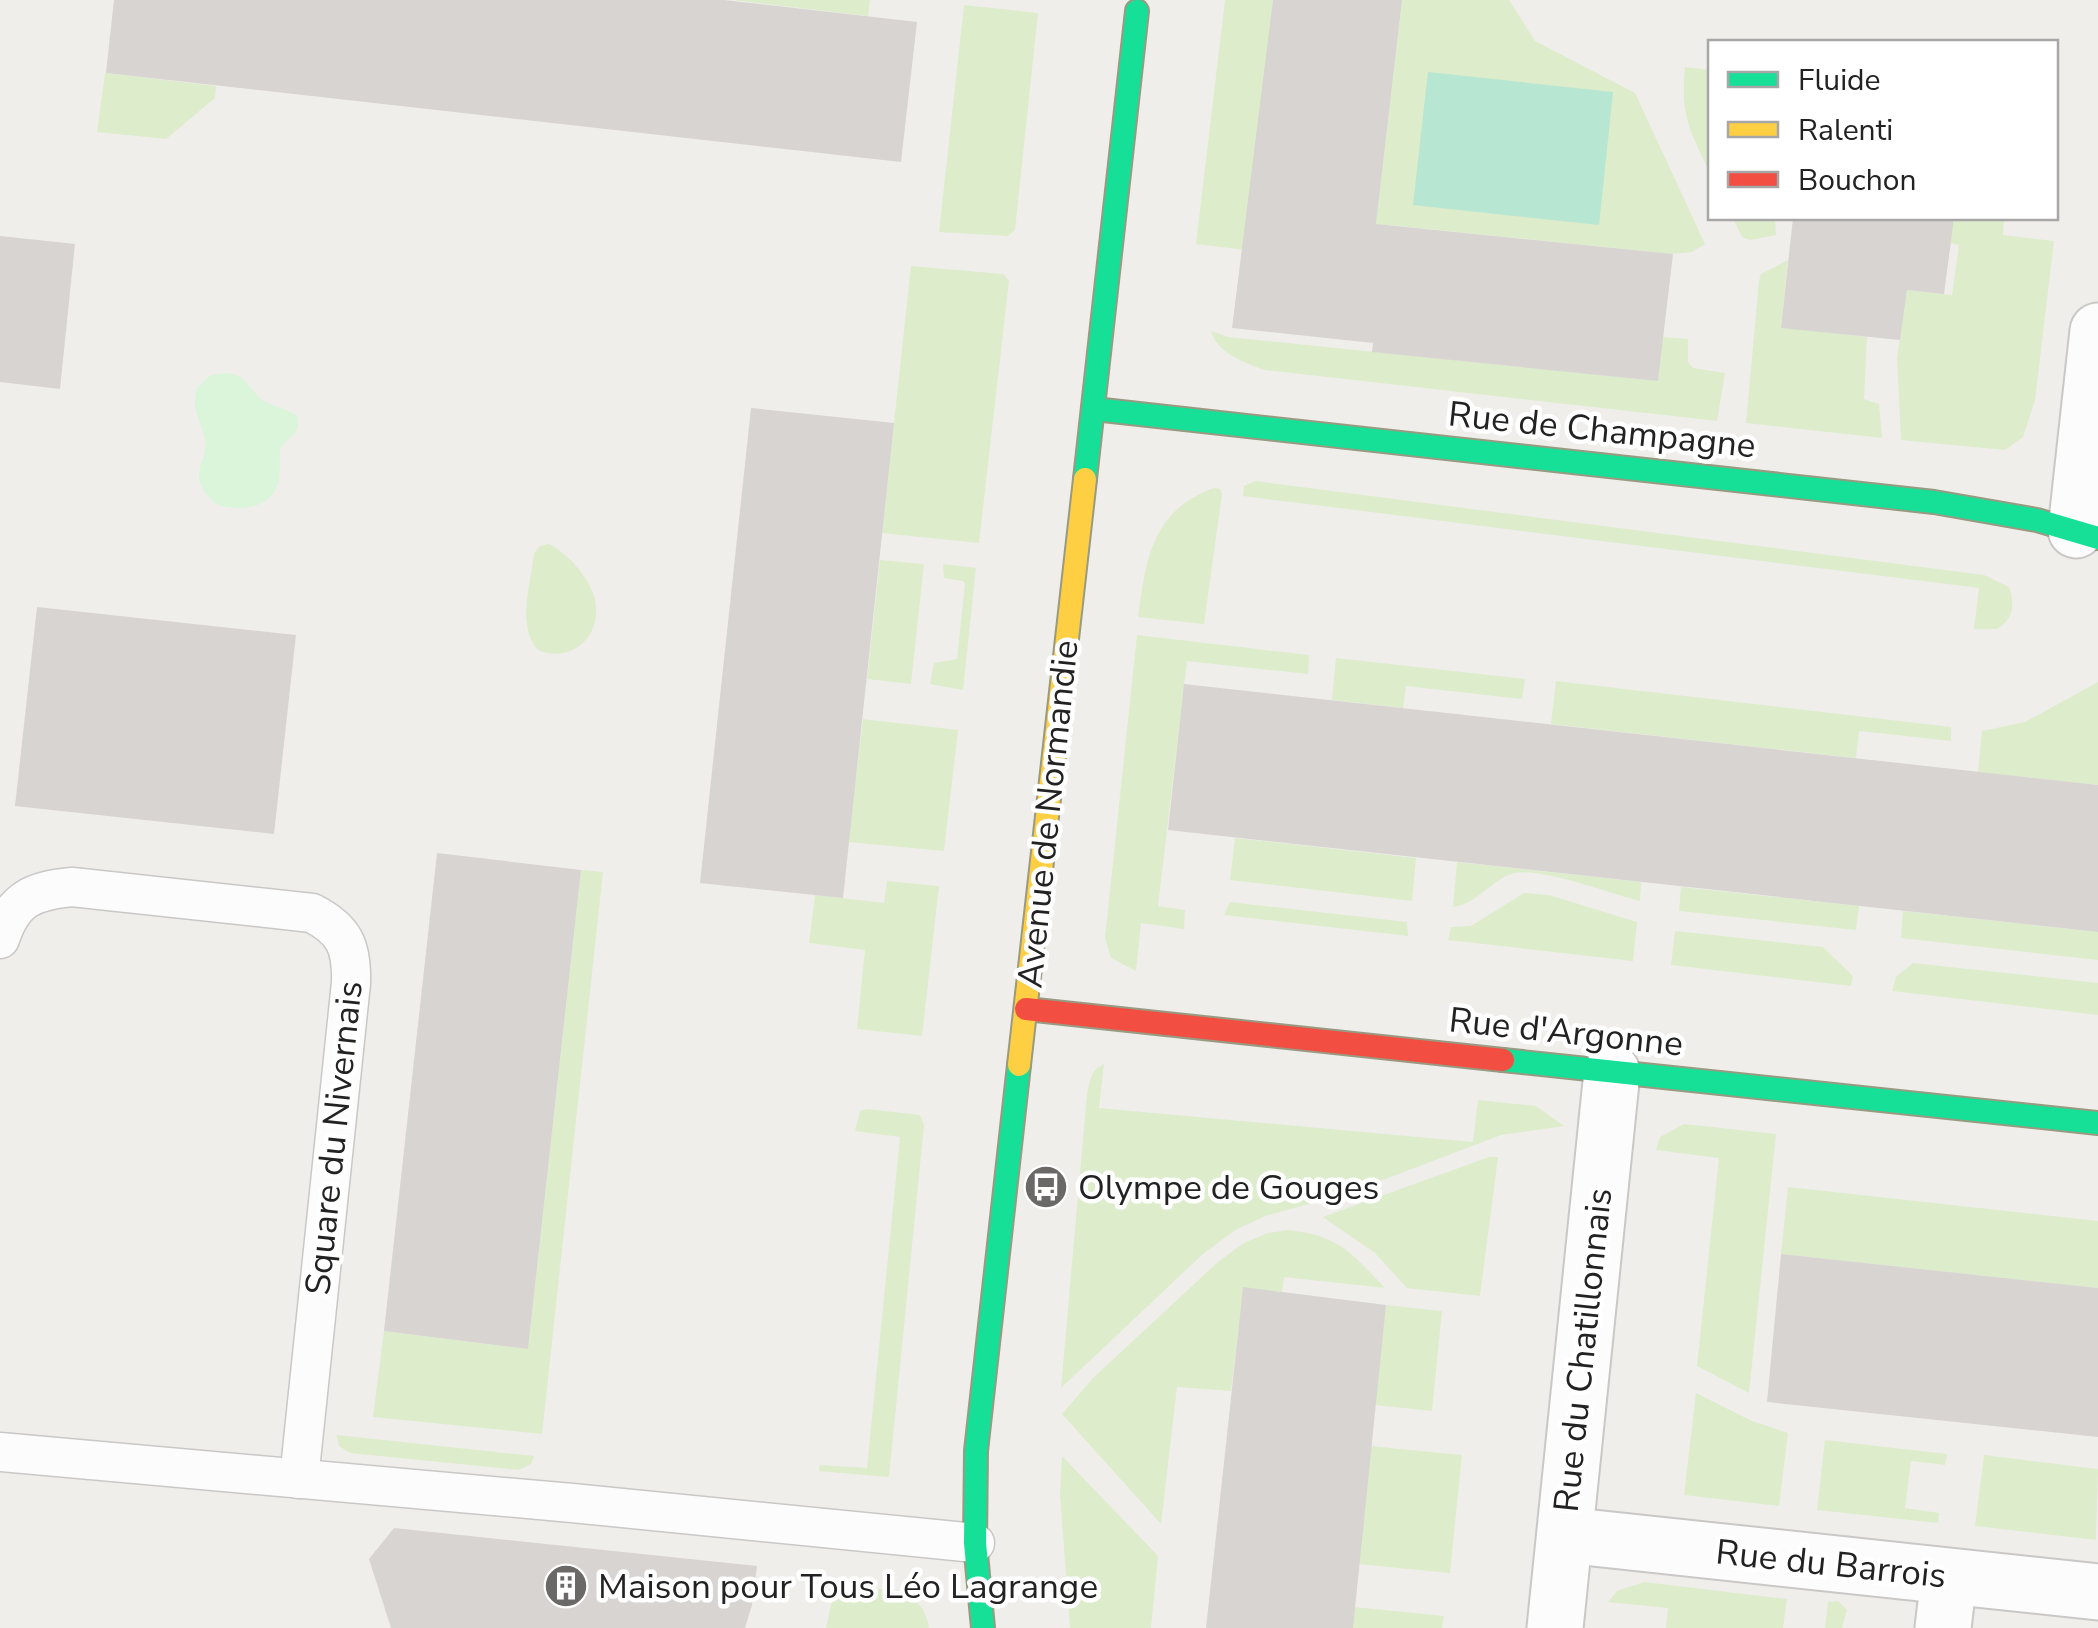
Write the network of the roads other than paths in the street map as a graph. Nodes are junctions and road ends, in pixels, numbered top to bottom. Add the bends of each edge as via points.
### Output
1 (1137, 5) edge
2 (2098, 331) edge
3 (1094, 408) junction
4 (2087, 534) edge
5 (0, 939) edge
6 (1026, 1010) junction
7 (1612, 1072) junction
8 (2098, 1123) edge
9 (0, 1452) edge
10 (299, 1479) junction
11 (1564, 1535) junction
12 (975, 1543) junction
13 (2098, 1592) edge
14 (1946, 1602) edge
15 (983, 1628) edge
16 (1555, 1628) edge

1 - 3 street, Avenue de Normandie
2 - 4 street
3 - 4 street, Rue de Champagne via 1934,502
3 - 6 street, Avenue de Normandie
5 - 10 lane, Square du Nivernais via 7,918 35,893 72,887 312,913 333,924 348,946 351,983
6 - 7 street, Rue d'Argonne
6 - 12 street, Avenue de Normandie via 976,1451
7 - 8 street, Rue d'Argonne
7 - 11 street, Rue du Chatillonnais
9 - 10 lane
10 - 12 lane
11 - 14 street, Rue du Barrois
11 - 16 street, Rue du Chatillonnais
12 - 15 street, Avenue de Normandie
13 - 14 street, Rue du Barrois

